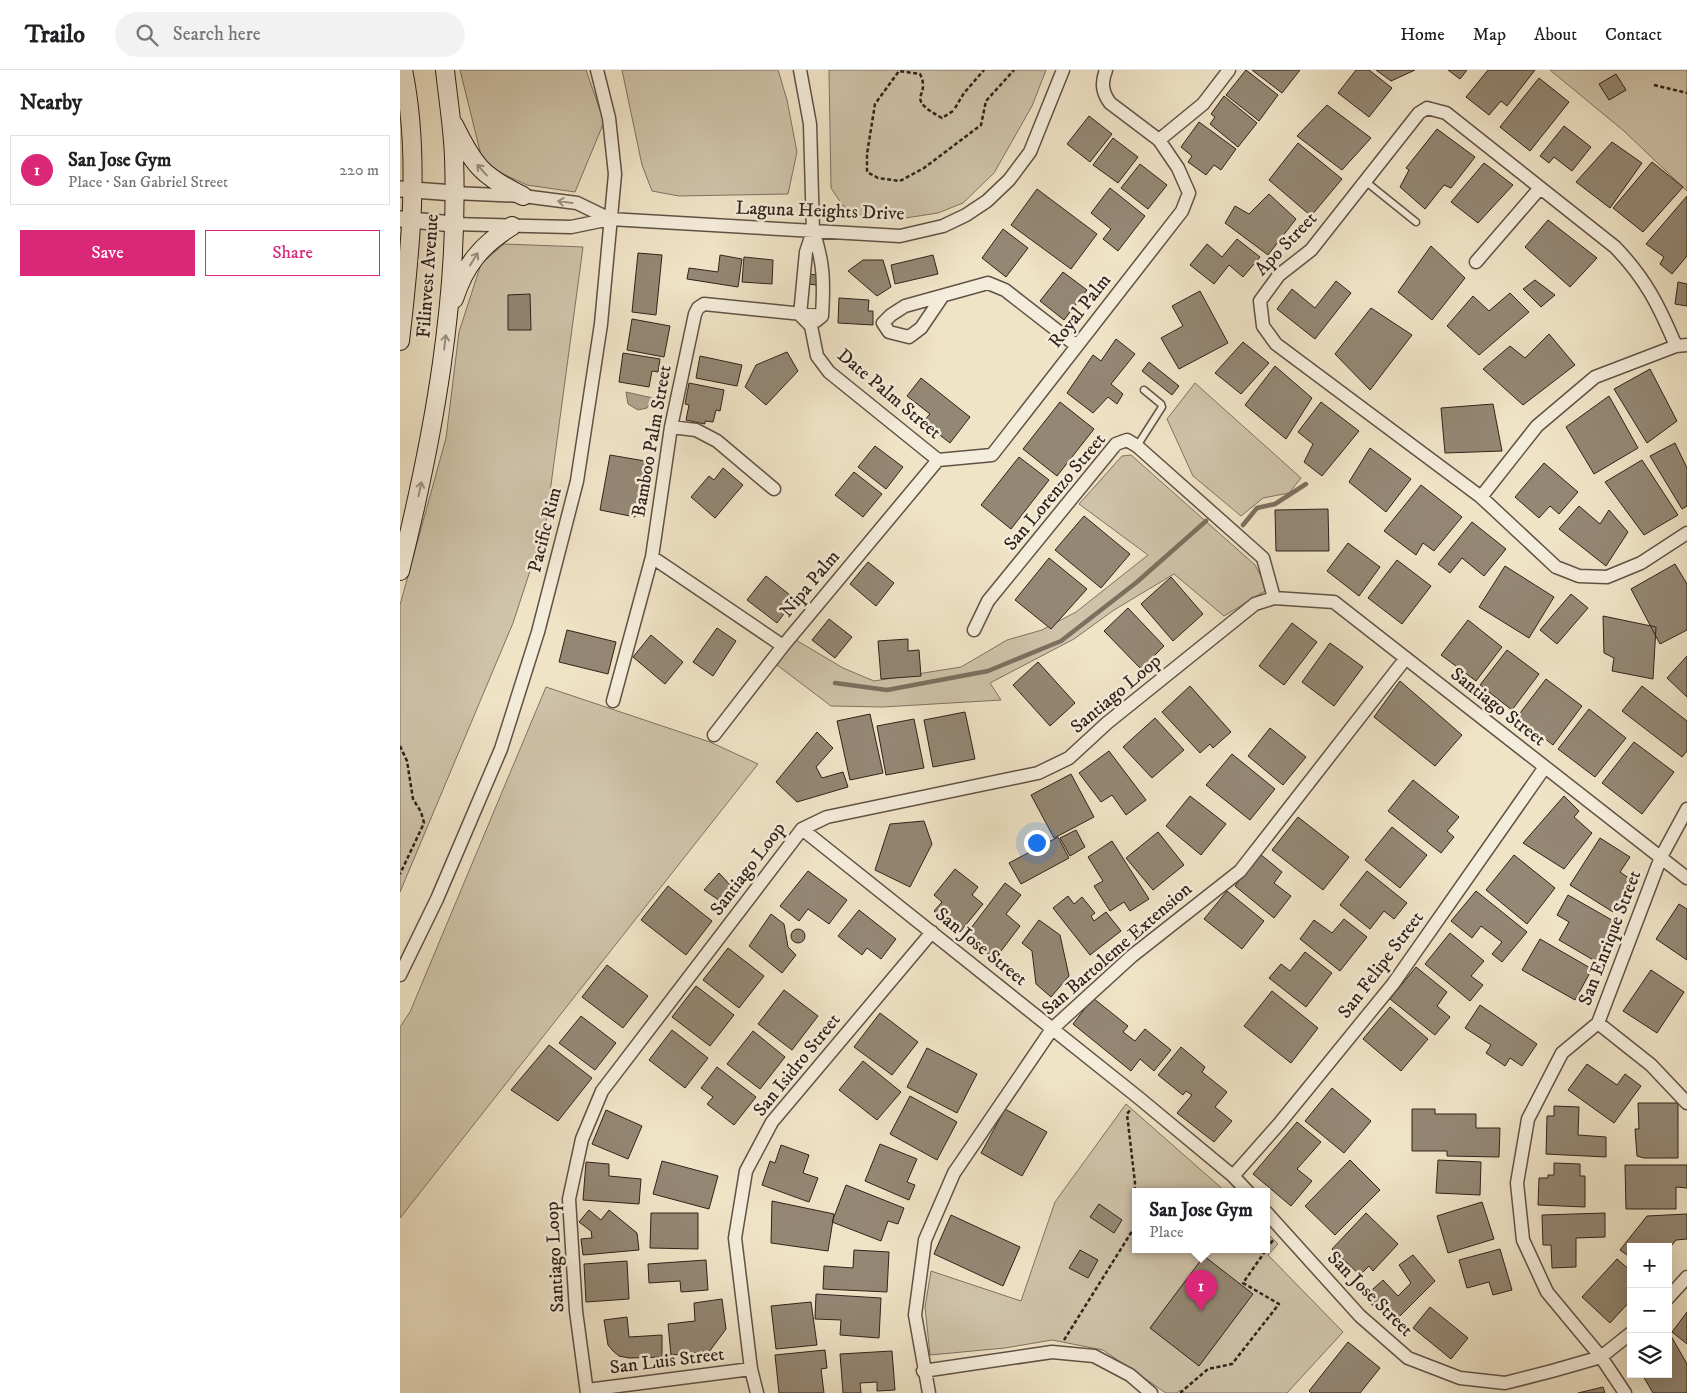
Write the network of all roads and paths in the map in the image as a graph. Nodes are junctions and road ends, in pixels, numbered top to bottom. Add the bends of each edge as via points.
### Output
1 (445, 70) edge
2 (597, 70) edge
3 (800, 70) edge
4 (984, 70) edge
5 (1014, 70) edge
6 (1063, 70) edge
7 (1106, 70) edge
8 (1229, 70) edge
9 (404, 73) edge
10 (1654, 85) dead end
11 (1687, 93) edge
12 (400, 101) edge
13 (450, 116) junction
14 (1159, 140) junction
15 (1365, 181) junction
16 (1540, 188) junction
17 (406, 190) edge
18 (454, 193) junction
19 (523, 196) junction
20 (405, 220) edge
21 (610, 220) junction
22 (1416, 222) dead end
23 (453, 224) junction
24 (512, 226) junction
25 (812, 231) junction
26 (1476, 262) dead end
27 (942, 297) dead end
28 (800, 315) junction
29 (401, 316) edge
30 (822, 316) junction
31 (448, 319) junction
32 (811, 326) junction
33 (400, 342) edge
34 (1077, 346) junction
35 (1682, 346) edge
36 (1144, 390) dead end
37 (671, 427) junction
38 (1137, 446) junction
39 (938, 460) junction
40 (774, 489) dead end
41 (1481, 497) junction
42 (1687, 533) edge
43 (652, 557) junction
44 (400, 570) edge
45 (1274, 598) junction
46 (974, 630) dead end
47 (783, 646) junction
48 (1406, 658) junction
49 (612, 701) dead end
50 (714, 735) dead end
51 (400, 746) edge
52 (1545, 767) junction
53 (1687, 809) edge
54 (802, 829) junction
55 (1661, 857) junction
56 (400, 874) edge
57 (1687, 878) edge
58 (932, 932) junction
59 (400, 974) edge
60 (1598, 1023) junction
61 (1052, 1029) junction
62 (1139, 1098) junction
63 (1687, 1103) edge
64 (1233, 1176) junction
65 (1135, 1188) edge
66 (1244, 1188) edge
67 (1270, 1216) edge
68 (1282, 1228) junction
69 (1132, 1231) edge
70 (1270, 1245) edge
71 (1264, 1253) edge
72 (1687, 1278) edge
73 (1672, 1294) edge
74 (1627, 1336) edge
75 (1057, 1352) junction
76 (1601, 1357) junction
77 (751, 1369) junction
78 (923, 1371) junction
79 (587, 1391) edge
80 (757, 1393) edge
81 (929, 1393) edge
82 (1151, 1393) edge
83 (1180, 1393) edge
84 (1625, 1393) edge

1 - 13 main road, Filinvest Avenue
2 - 21 street, Pacific Rim via 609,118 614,174
3 - 25 street via 810,124
4 - 5 path via 964,92 954,110 942,118 923,107 920,99 924,81 920,74 899,71 874,104 867,172 878,178 900,181 924,168 981,125 986,101
6 - 25 street, Laguna Heights Drive via 1030,152 1010,180 973,211 943,226 900,236
7 - 14 street, Royal Palm via 1102,87 1104,95
8 - 14 street via 1203,104
9 - 12 main road
9 - 17 main road, Filinvest Avenue via 411,124
10 - 11 path
13 - 18 main road, Filinvest Avenue
19 -> 13 main road via 496,183 480,170
14 - 34 street, Royal Palm via 1178,168 1188,193 1182,211
15 - 16 street, Apo Street via 1419,113 1427,108 1446,113
15 - 22 lane
15 - 41 street, Apo Street via 1311,250 1279,274 1260,300 1263,326 1276,344
16 - 26 street
16 - 35 street, Apo Street via 1615,247 1634,267
17 - 18 street
17 - 20 main road, Filinvest Avenue
18 - 19 street, Laguna Heights Drive
18 - 23 main road, Filinvest Avenue
21 -> 19 street, Laguna Heights Drive via 577,203
20 - 23 street
20 - 29 main road, Filinvest Avenue
21 - 24 street, Laguna Heights Drive via 571,228
21 - 25 street, Laguna Heights Drive
21 - 59 street, Pacific Rim via 593,389 577,481 541,623 501,749 437,899
23 - 24 street, Laguna Heights Drive
23 - 31 main road, Filinvest Avenue
31 -> 24 main road via 459,284 476,255 490,240
25 - 28 street via 806,252
25 - 30 street via 821,253 824,274
27 - 34 street via 988,283 996,285
28 - 30 street, Bamboo Palm Street
28 - 32 street
28 - 37 street, Bamboo Palm Street via 704,304 698,308
29 - 33 main road, Filinvest Avenue
30 - 32 street
44 -> 31 main road, Filinvest Avenue via 434,418
32 - 39 street, Date Palm Street via 817,356 829,372
34 - 39 street, Royal Palm via 992,455
35 - 41 street via 1594,376 1537,426
36 - 38 lane via 1162,407
37 - 40 street via 696,430 717,441
37 - 43 street, Bamboo Palm Street
38 - 45 street, San Lorenzo Street via 1263,558
38 - 46 street, San Lorenzo Street via 1126,440 1116,444 988,601
39 - 47 street, Nipa Palm
41 - 42 street, Apo Street via 1556,567 1579,576 1607,577 1640,563
43 - 47 street
43 - 49 street, Bamboo Palm Street
45 - 48 street, Santiago Street via 1334,602
45 - 54 street, Santiago Loop via 1255,604 1107,723 1069,758 1038,773 826,817
47 - 50 street, Nipa Palm
48 - 52 street, Santiago Street
48 - 61 street, San Bartoleme Extension via 1240,871 1132,956
51 - 56 path via 424,823
52 - 55 street, Santiago Street
52 - 64 street, San Felipe Street via 1394,984
53 - 55 street, San Enrique Street
54 - 58 street, San Jose Street
54 - 79 street, Santiago Loop via 602,1092 582,1138 569,1199 576,1311
55 - 57 street, Santiago Street
55 - 60 street, San Enrique Street
58 - 61 street, San Jose Street
58 - 77 street, San Isidro Street via 772,1122 746,1171 735,1238
60 - 63 street via 1651,1065
60 - 76 street, San Enrique Street via 1562,1053 1528,1118 1517,1182 1523,1240 1547,1292
61 - 62 street, San Jose Street
61 - 78 street, San Bartoleme Extension via 954,1173 925,1240 915,1315
62 - 64 street, San Jose Street
62 - 65 path via 1127,1114
64 - 66 street, San Jose Street
67 - 68 street, San Jose Street
68 - 70 path
68 - 76 street, San Jose Street via 1360,1316 1408,1358 1460,1378 1505,1383
69 - 75 path
71 - 83 path via 1243,1283 1278,1304 1232,1364 1208,1369
72 - 73 street
74 - 76 street, San Jose Street
75 - 78 street
75 - 82 street via 1094,1356 1130,1376
76 - 84 street, San Enrique Street
77 - 79 street, San Luis Street
77 - 80 street, San Isidro Street
78 - 81 street, San Bartoleme Extension

